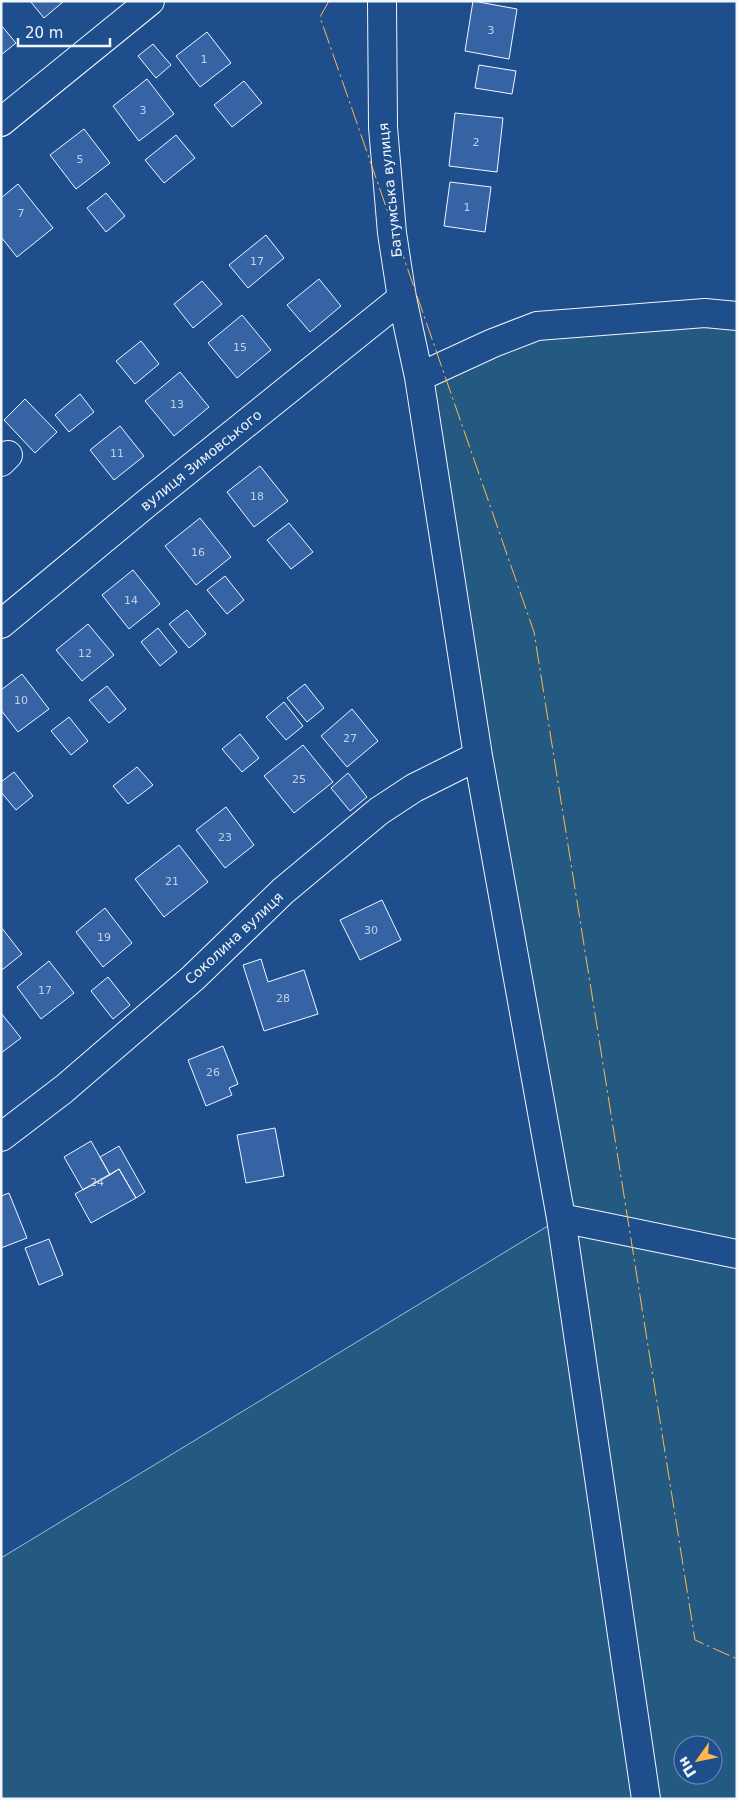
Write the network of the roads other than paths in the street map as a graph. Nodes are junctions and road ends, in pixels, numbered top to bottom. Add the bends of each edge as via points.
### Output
1 (150, 1) edge
2 (382, 1) edge
3 (1, 122) edge
4 (402, 298) junction
5 (737, 316) edge
6 (419, 378) junction
7 (1, 624) edge
8 (478, 756) junction
9 (1, 1137) edge
10 (561, 1218) junction
11 (737, 1254) edge
12 (646, 1799) edge

1 - 3 street
2 - 4 street, Батумська вулиця via 383,127 392,233
4 - 6 street, Батумська вулиця
4 - 7 street, вулиця Зимовського
5 - 6 street via 705,312 537,326
6 - 8 street, Батумська вулиця
8 - 9 street, Соколина вулиця via 414,788 379,811 284,891 193,978 64,1089
8 - 10 street, Батумська вулиця
10 - 11 street
10 - 12 street, Батумська вулиця

